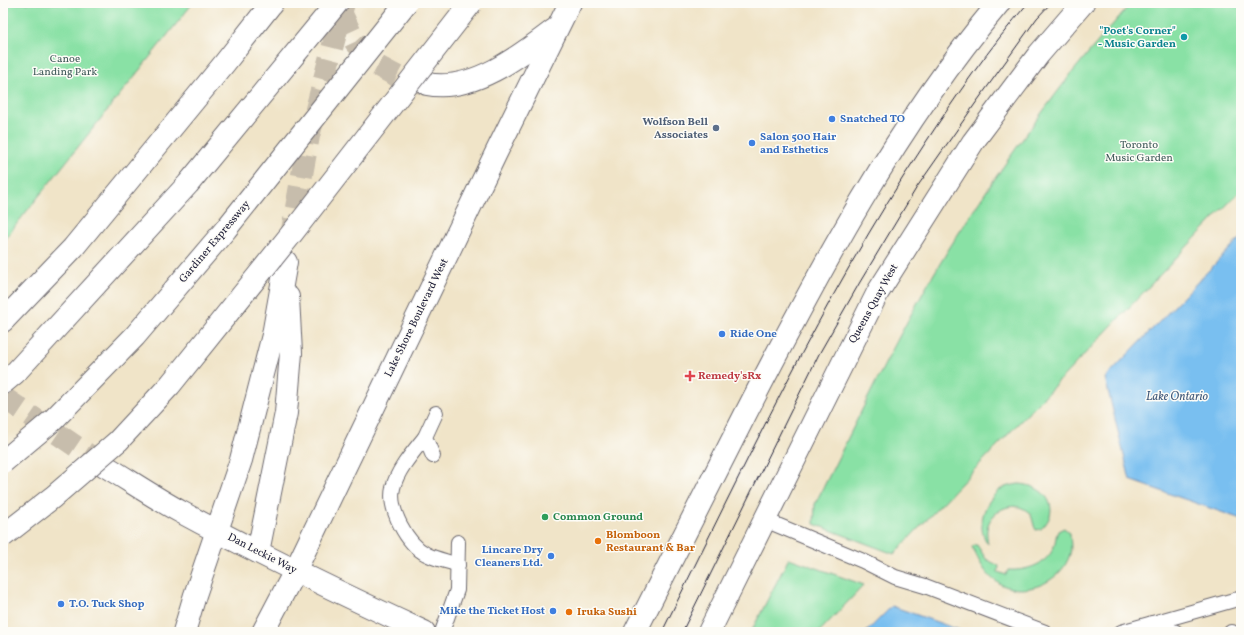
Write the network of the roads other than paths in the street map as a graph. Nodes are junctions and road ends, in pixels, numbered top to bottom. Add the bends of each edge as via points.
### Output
1 (272, 3) edge
2 (337, 3) tunnel mouth
3 (406, 3) edge
4 (471, 3) edge
5 (570, 3) edge
6 (999, 3) edge
7 (1083, 3) edge
8 (558, 28) junction
9 (426, 84) tunnel mouth
10 (3, 321) edge
11 (3, 384) edge
12 (436, 413) dead end
13 (425, 437) junction
14 (433, 456) dead end
15 (3, 462) edge
16 (105, 466) tunnel mouth
17 (765, 520) junction
18 (216, 531) junction
19 (3, 536) edge
20 (458, 542) dead end
21 (258, 552) junction
22 (458, 565) junction
23 (295, 571) junction
24 (1241, 598) edge
25 (1152, 623) junction
26 (184, 632) edge
27 (263, 632) edge
28 (424, 632) edge
29 (442, 632) edge
30 (635, 632) edge
31 (709, 632) edge
32 (1045, 632) edge
33 (1121, 632) edge
34 (1176, 632) edge

1 - 10 main road via 73,248
2 - 11 main road via 188,184
3 - 15 main road, Gardiner Expressway, bridge via 226,230 135,336 52,420
4 - 19 main road, bridge via 170,384 118,440 53,497
5 - 8 main road, Lake Shore Boulevard West
6 - 30 main road via 977,29 915,117 854,212 795,318
7 - 17 main road, Queens Quay West via 1039,54 973,142 878,292
8 - 9 main road via 518,58 467,82 436,86
8 - 23 main road, Lake Shore Boulevard West
12 - 13 lane
13 - 14 lane
13 - 22 lane via 406,461 392,489 392,506 407,537 425,553
16 - 18 main road, Dan Leckie Way
17 - 31 main road, Queens Quay West
17 - 32 lane via 895,577
18 - 21 main road, Dan Leckie Way
18 - 21 main road via 241,460 273,335 286,262 291,353 286,413
18 - 26 main road
20 - 22 lane
21 - 23 main road, Dan Leckie Way
22 - 29 lane via 457,590
23 - 27 main road, Lake Shore Boulevard West
23 - 28 main road, Dan Leckie Way
24 - 25 lane
25 - 33 lane
25 - 34 lane

